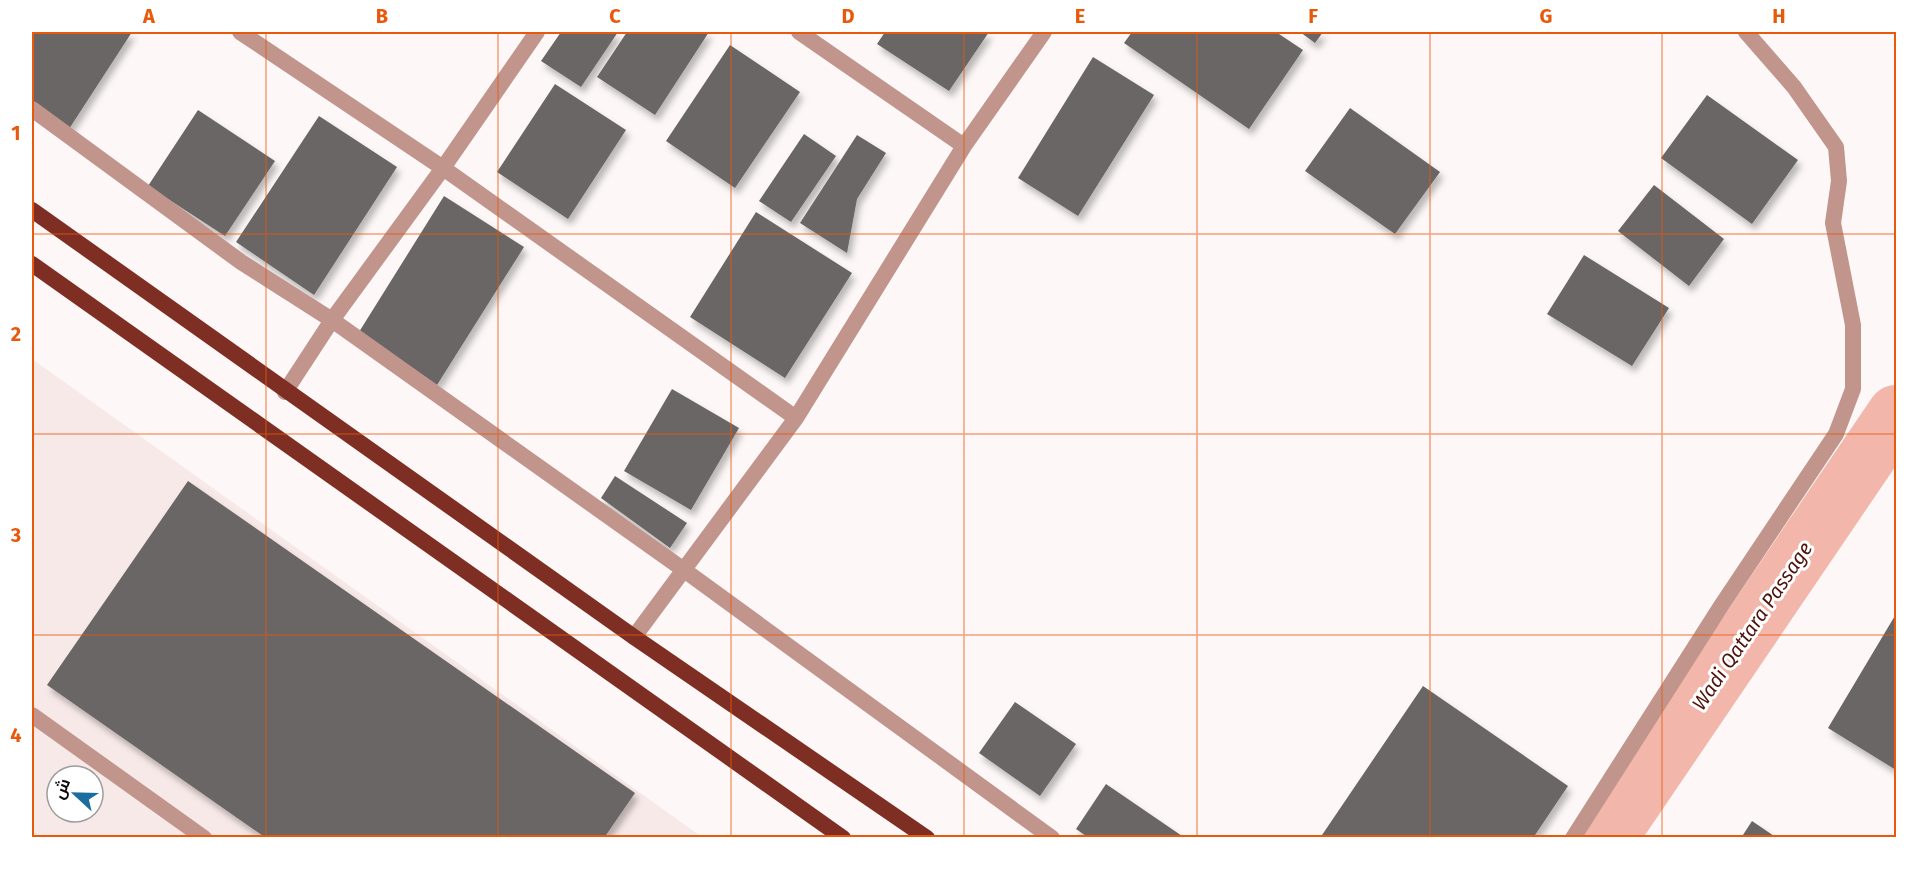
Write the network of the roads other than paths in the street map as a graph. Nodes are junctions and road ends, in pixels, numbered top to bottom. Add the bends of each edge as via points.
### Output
1 (240, 32) edge
2 (537, 32) edge
3 (799, 32) edge
4 (1044, 32) edge
5 (1746, 32) edge
6 (32, 109) edge
7 (964, 146) junction
8 (443, 168) junction
9 (32, 210) edge
10 (32, 264) edge
11 (332, 320) junction
12 (285, 392) junction
13 (796, 418) junction
14 (684, 570) junction
15 (634, 637) junction
16 (32, 715) edge
17 (204, 837) edge
18 (843, 837) edge
19 (927, 837) edge
20 (1052, 837) edge
21 (1573, 837) edge

1 - 8 street
2 - 8 street
3 - 7 street
4 - 7 street
5 - 21 street via 1794,87 1836,147 1839,181 1833,223 1853,325 1853,389 1836,434
6 - 11 street via 241,262
7 - 13 street
8 - 11 street
8 - 13 street
9 - 12 highway
10 - 18 highway
11 - 12 street
11 - 14 street
12 - 15 highway
13 - 14 street
14 - 15 street
14 - 20 street
15 - 19 highway
16 - 17 street

